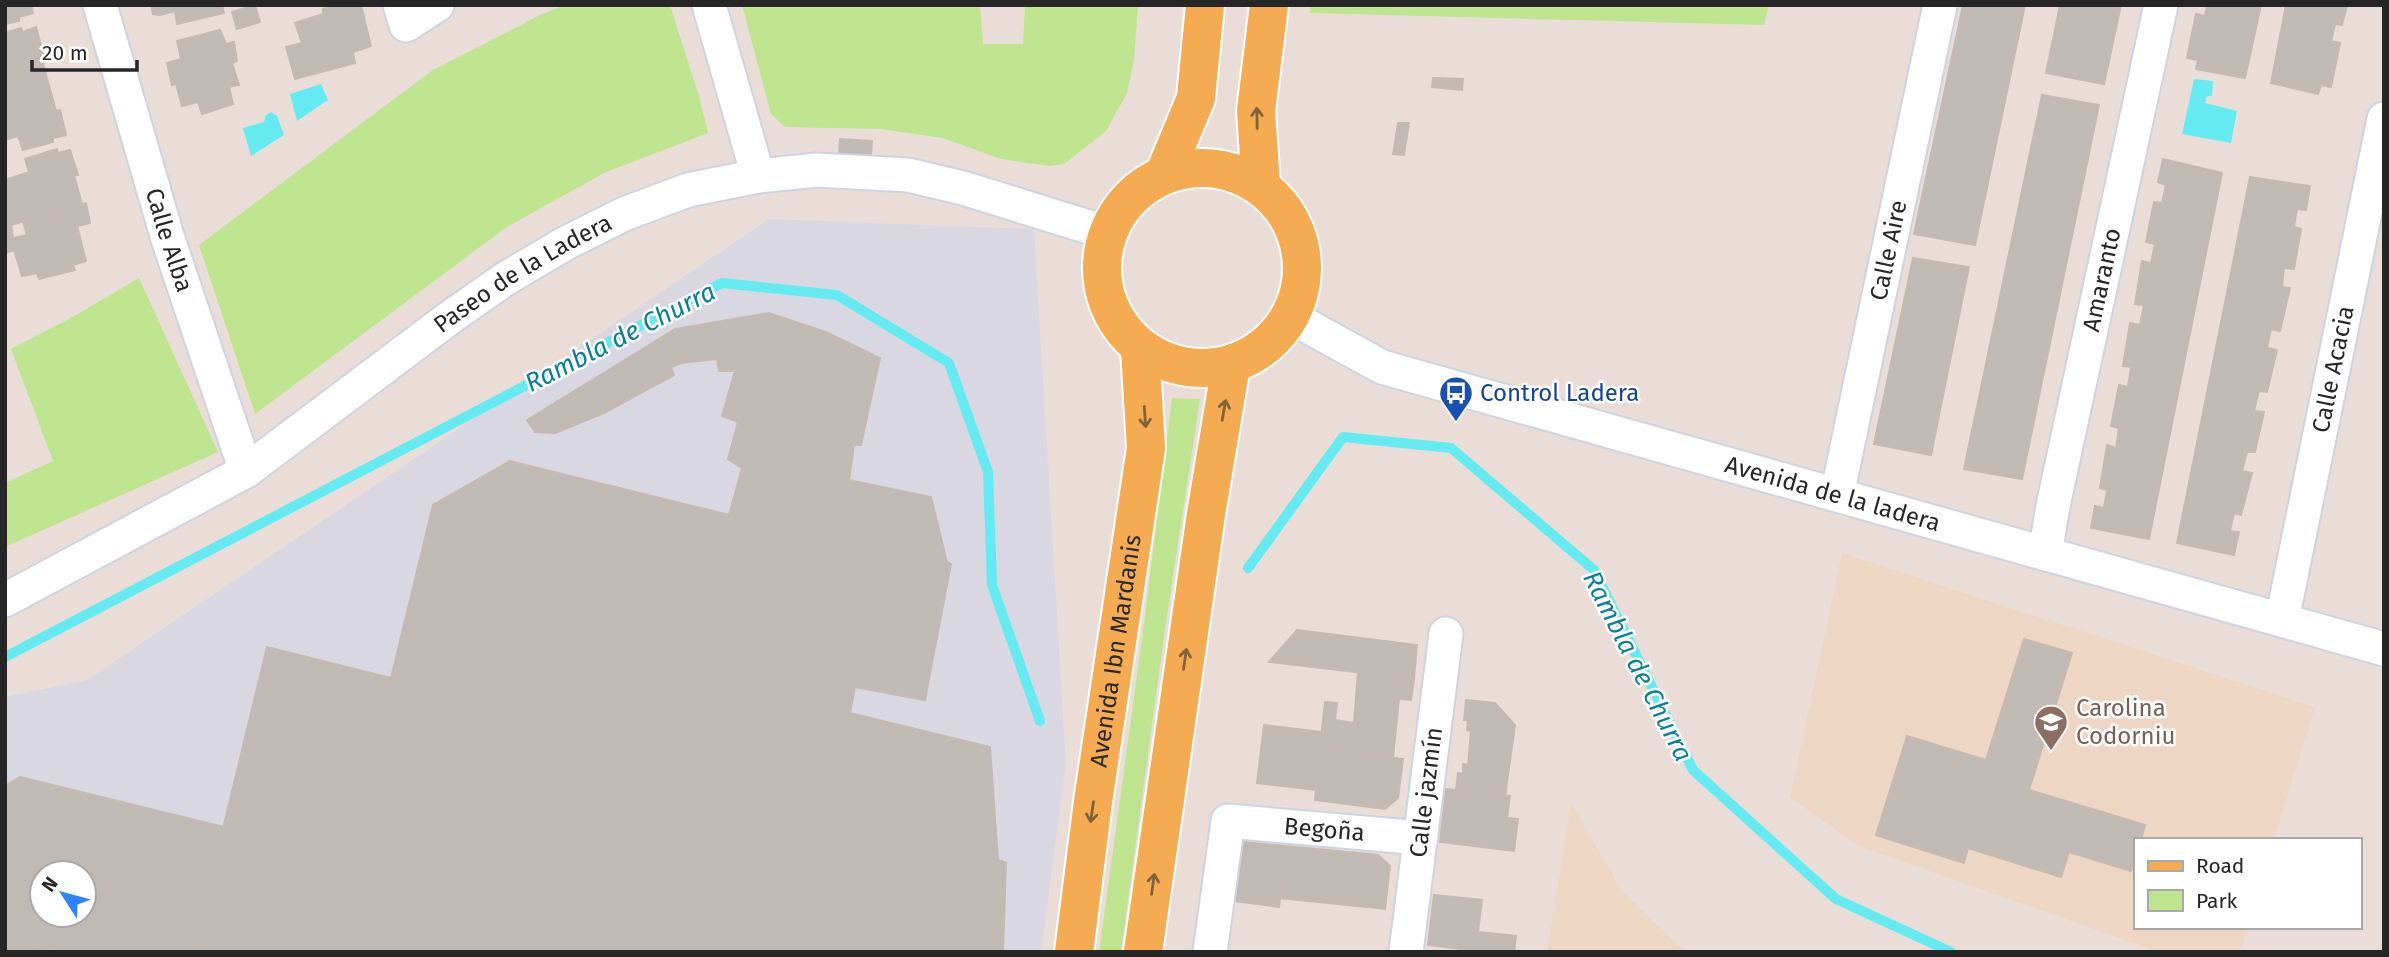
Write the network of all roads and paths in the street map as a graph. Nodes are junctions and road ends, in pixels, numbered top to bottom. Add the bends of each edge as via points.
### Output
1 (100, 5) edge
2 (437, 5) edge
3 (709, 5) edge
4 (1205, 5) edge
5 (1269, 5) edge
6 (1940, 5) edge
7 (2161, 5) edge
8 (403, 15) edge
9 (2384, 119) edge
10 (1164, 175) junction
11 (758, 176) junction
12 (1261, 186) junction
13 (1108, 233) junction
14 (1291, 317) junction
15 (1140, 349) junction
16 (1231, 365) junction
17 (246, 471) junction
18 (1837, 495) junction
19 (2045, 554) junction
20 (5, 600) edge
21 (2282, 620) junction
22 (1446, 634) dead end
23 (2384, 649) edge
24 (1421, 838) junction
25 (1073, 952) edge
26 (1143, 952) edge
27 (1210, 952) edge
28 (1406, 952) edge

1 - 17 street, Calle Alba via 167,236
2 - 8 street
3 - 11 street
4 - 10 main road via 1196,98
12 -> 5 main road via 1256,111
6 - 18 street, Calle Aire
7 - 19 street, Amaranto
9 - 21 street, Calle Acacia
10 - 12 main road via 1197,167 1231,171
10 - 13 main road via 1140,189 1121,209
11 - 13 street, Paseo de la Ladera via 817,170 908,175
11 - 17 street, Paseo de la Ladera via 688,190 566,243 448,319
12 - 14 main road via 1282,206 1297,231 1302,279
13 - 15 main road via 1101,264 1105,296 1118,325
14 - 16 main road via 1276,338
14 - 18 street, Avenida de la ladera via 1382,367
15 - 16 main road via 1168,364 1200,370
15 -> 25 main road, Avenida Ibn Mardanis via 1146,448
26 -> 16 main road
17 - 20 street, Paseo de la Ladera
18 - 19 street, Avenida de la ladera
19 - 21 street, Avenida de la ladera
21 - 23 street, Avenida de la ladera
22 - 24 street, Calle jazmín
24 - 27 street, Begoña via 1227,821
24 - 28 street, Calle jazmín

